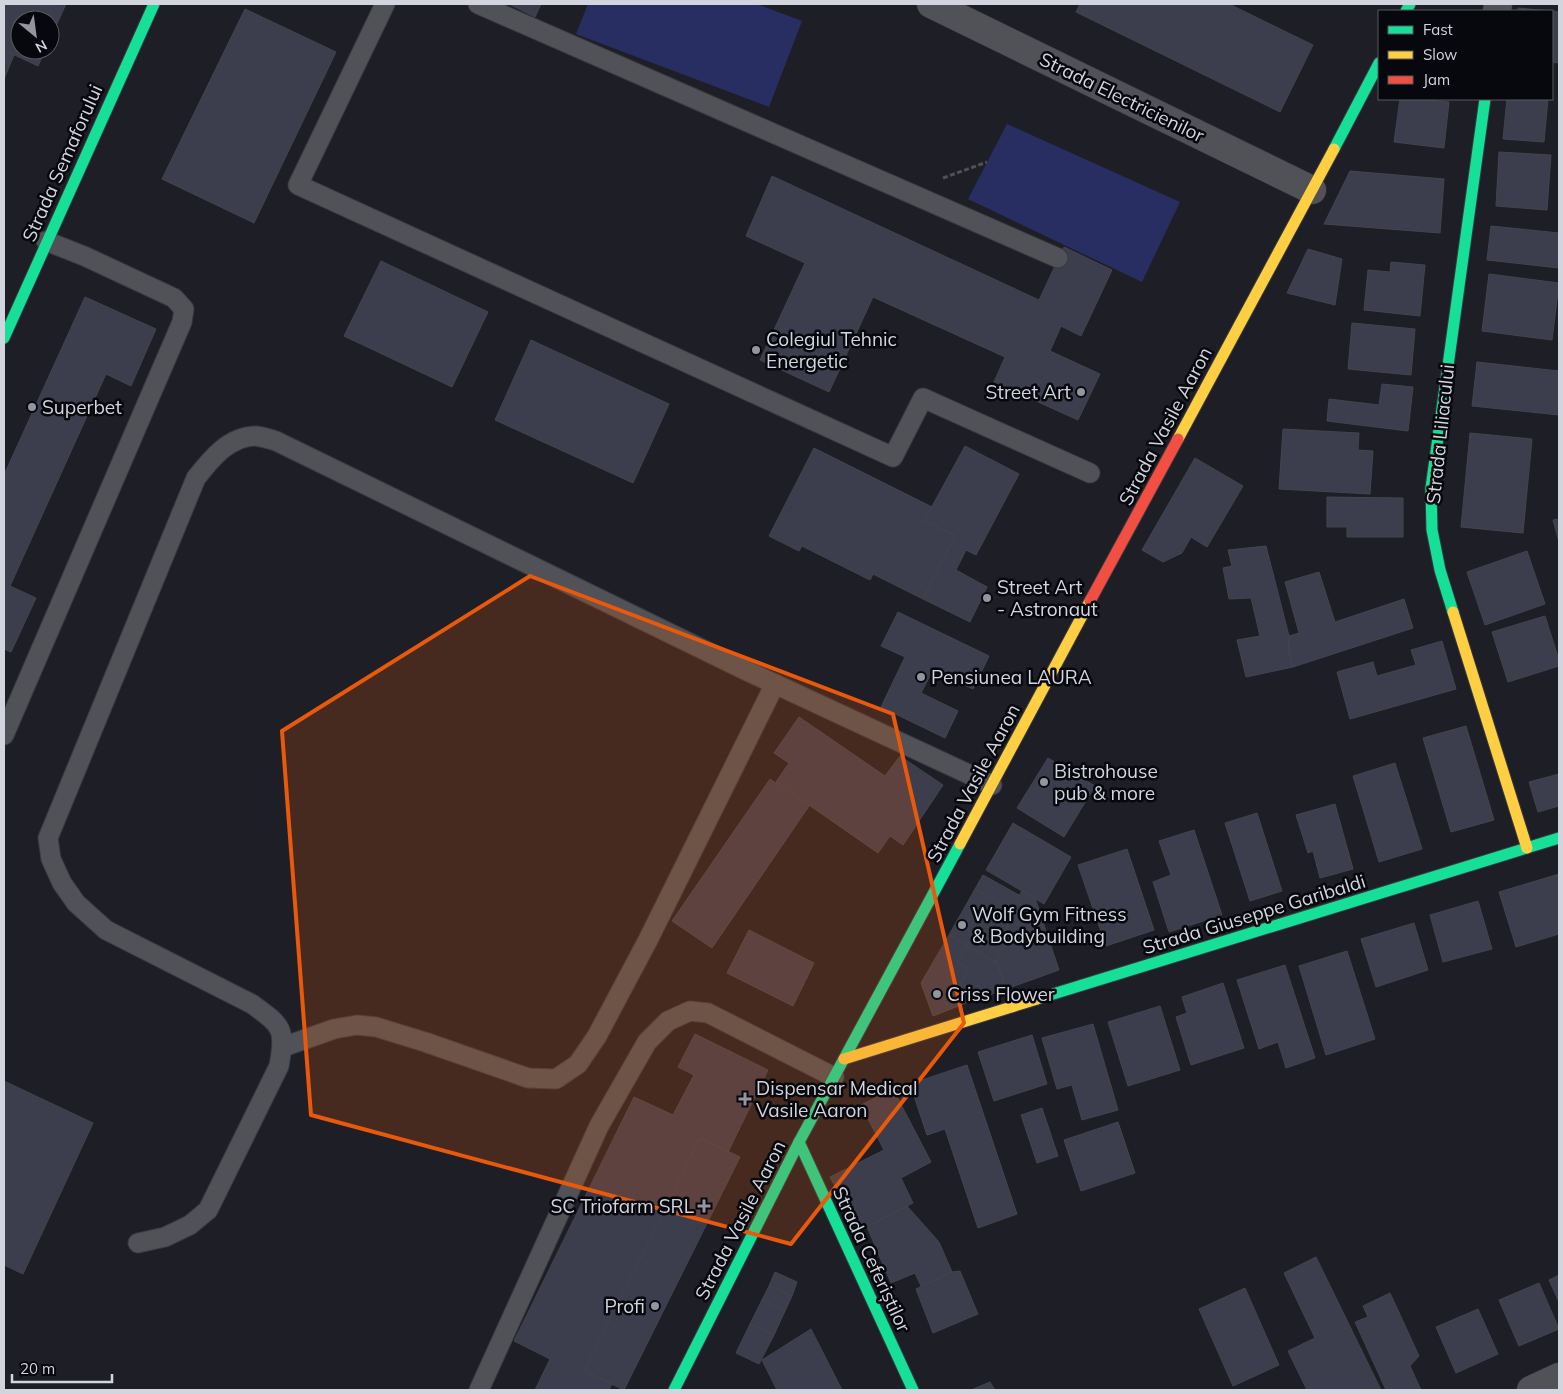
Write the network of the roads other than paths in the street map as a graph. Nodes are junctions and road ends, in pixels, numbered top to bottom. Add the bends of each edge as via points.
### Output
1 (154, 4) edge
2 (385, 4) edge
3 (478, 4) edge
4 (932, 4) edge
5 (1378, 64) edge
6 (1485, 100) edge
7 (1312, 190) junction
8 (46, 241) junction
9 (1058, 258) dead end
10 (4, 338) edge
11 (1090, 473) dead end
12 (775, 684) junction
13 (11, 696) edge
14 (4, 735) edge
15 (992, 785) junction
16 (1559, 838) edge
17 (1527, 848) junction
18 (283, 1047) junction
19 (844, 1059) junction
20 (834, 1077) junction
21 (799, 1142) junction
22 (138, 1243) dead end
23 (1559, 1377) edge
24 (479, 1390) edge
25 (674, 1390) edge
26 (913, 1390) edge
27 (1531, 1390) edge

1 - 8 street, Strada Semaforului
2 - 11 lane via 298,185 893,457 923,398
3 - 9 lane
4 - 7 street, Strada Electricienilor
5 - 7 street, Strada Vasile Aaron
6 - 17 street, Strada Liliacului via 1431,488 1432,530 1440,570
7 - 15 street, Strada Vasile Aaron
8 - 10 street, Strada Semaforului
8 - 13 lane via 174,298 184,309 182,322
12 - 15 lane
12 - 18 lane via 648,940 597,1036 578,1064 556,1079 528,1078 425,1042 376,1027 357,1025
12 - 18 lane via 276,440 256,436 234,441 214,456 196,478 48,838 51,859 62,883 76,903 106,930 252,1004 273,1020 282,1034
13 - 14 lane
15 - 19 street, Strada Vasile Aaron
16 - 17 street, Strada Giuseppe Garibaldi
17 - 19 street, Strada Giuseppe Garibaldi
18 - 22 lane via 279,1066 208,1210 190,1225 165,1237
19 - 20 street, Strada Vasile Aaron
20 - 21 street, Strada Vasile Aaron
20 - 24 lane via 708,1013 690,1011 668,1022 647,1042 599,1126
21 - 25 street, Strada Vasile Aaron
21 - 26 street, Strada Ceferiștilor
23 - 27 street

